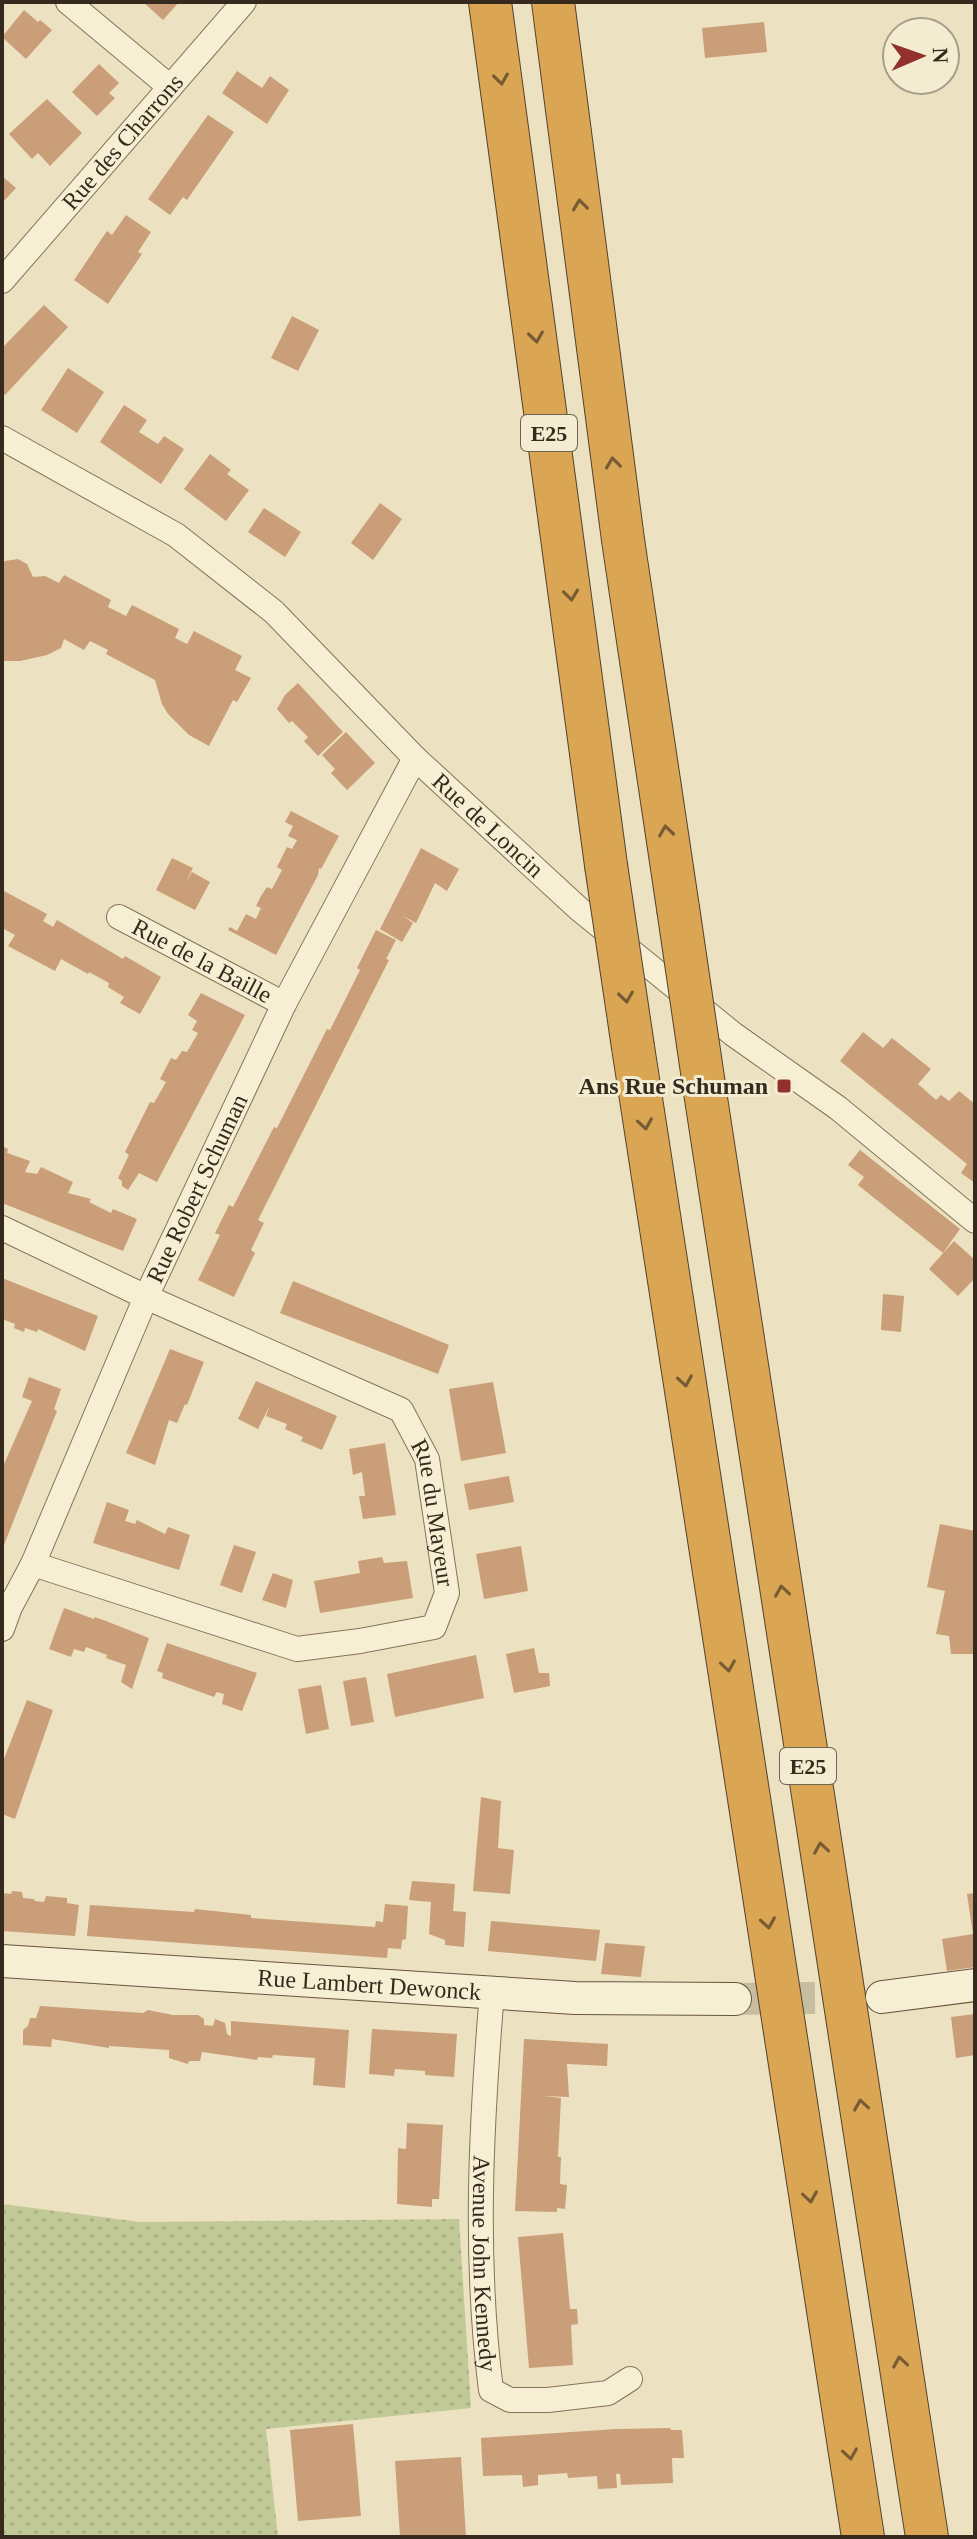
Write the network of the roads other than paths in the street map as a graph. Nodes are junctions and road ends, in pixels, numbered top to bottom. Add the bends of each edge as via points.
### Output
1 (68, 2) edge
2 (244, 2) edge
3 (490, 2) edge
4 (553, 2) edge
5 (170, 87) junction
6 (2, 281) edge
7 (2, 438) edge
8 (415, 758) junction
9 (119, 917) dead end
10 (284, 1004) junction
11 (975, 1221) edge
12 (2, 1228) edge
13 (146, 1297) junction
14 (33, 1564) junction
15 (5, 1613) edge
16 (2, 1961) edge
17 (975, 1985) edge
18 (492, 1992) junction
19 (882, 1997) tunnel mouth
20 (735, 1999) tunnel mouth
21 (630, 2379) dead end
22 (863, 2537) edge
23 (927, 2537) edge

1 - 5 street
2 - 5 street, Rue des Charrons
3 -> 22 highway, E25, bridge via 606,865
23 -> 4 highway, E25, bridge via 623,540
5 - 6 street, Rue des Charrons
7 - 8 street, Rue de Loncin via 176,535 274,612
8 - 10 street, Rue Robert Schuman
8 - 11 street, Rue de Loncin via 579,909
9 - 10 street, Rue de la Baille
10 - 13 street, Rue Robert Schuman
12 - 13 street
13 - 14 street, Rue Robert Schuman
13 - 14 street, Rue du Mayeur via 401,1410 427,1459 447,1593 434,1627 297,1649
14 - 15 street, Rue Robert Schuman
16 - 18 street, Rue Lambert Dewonck
17 - 19 street
18 - 20 street, Rue Lambert Dewonck
18 - 21 street, Avenue John Kennedy via 480,2212 491,2390 510,2400 548,2400 608,2393

